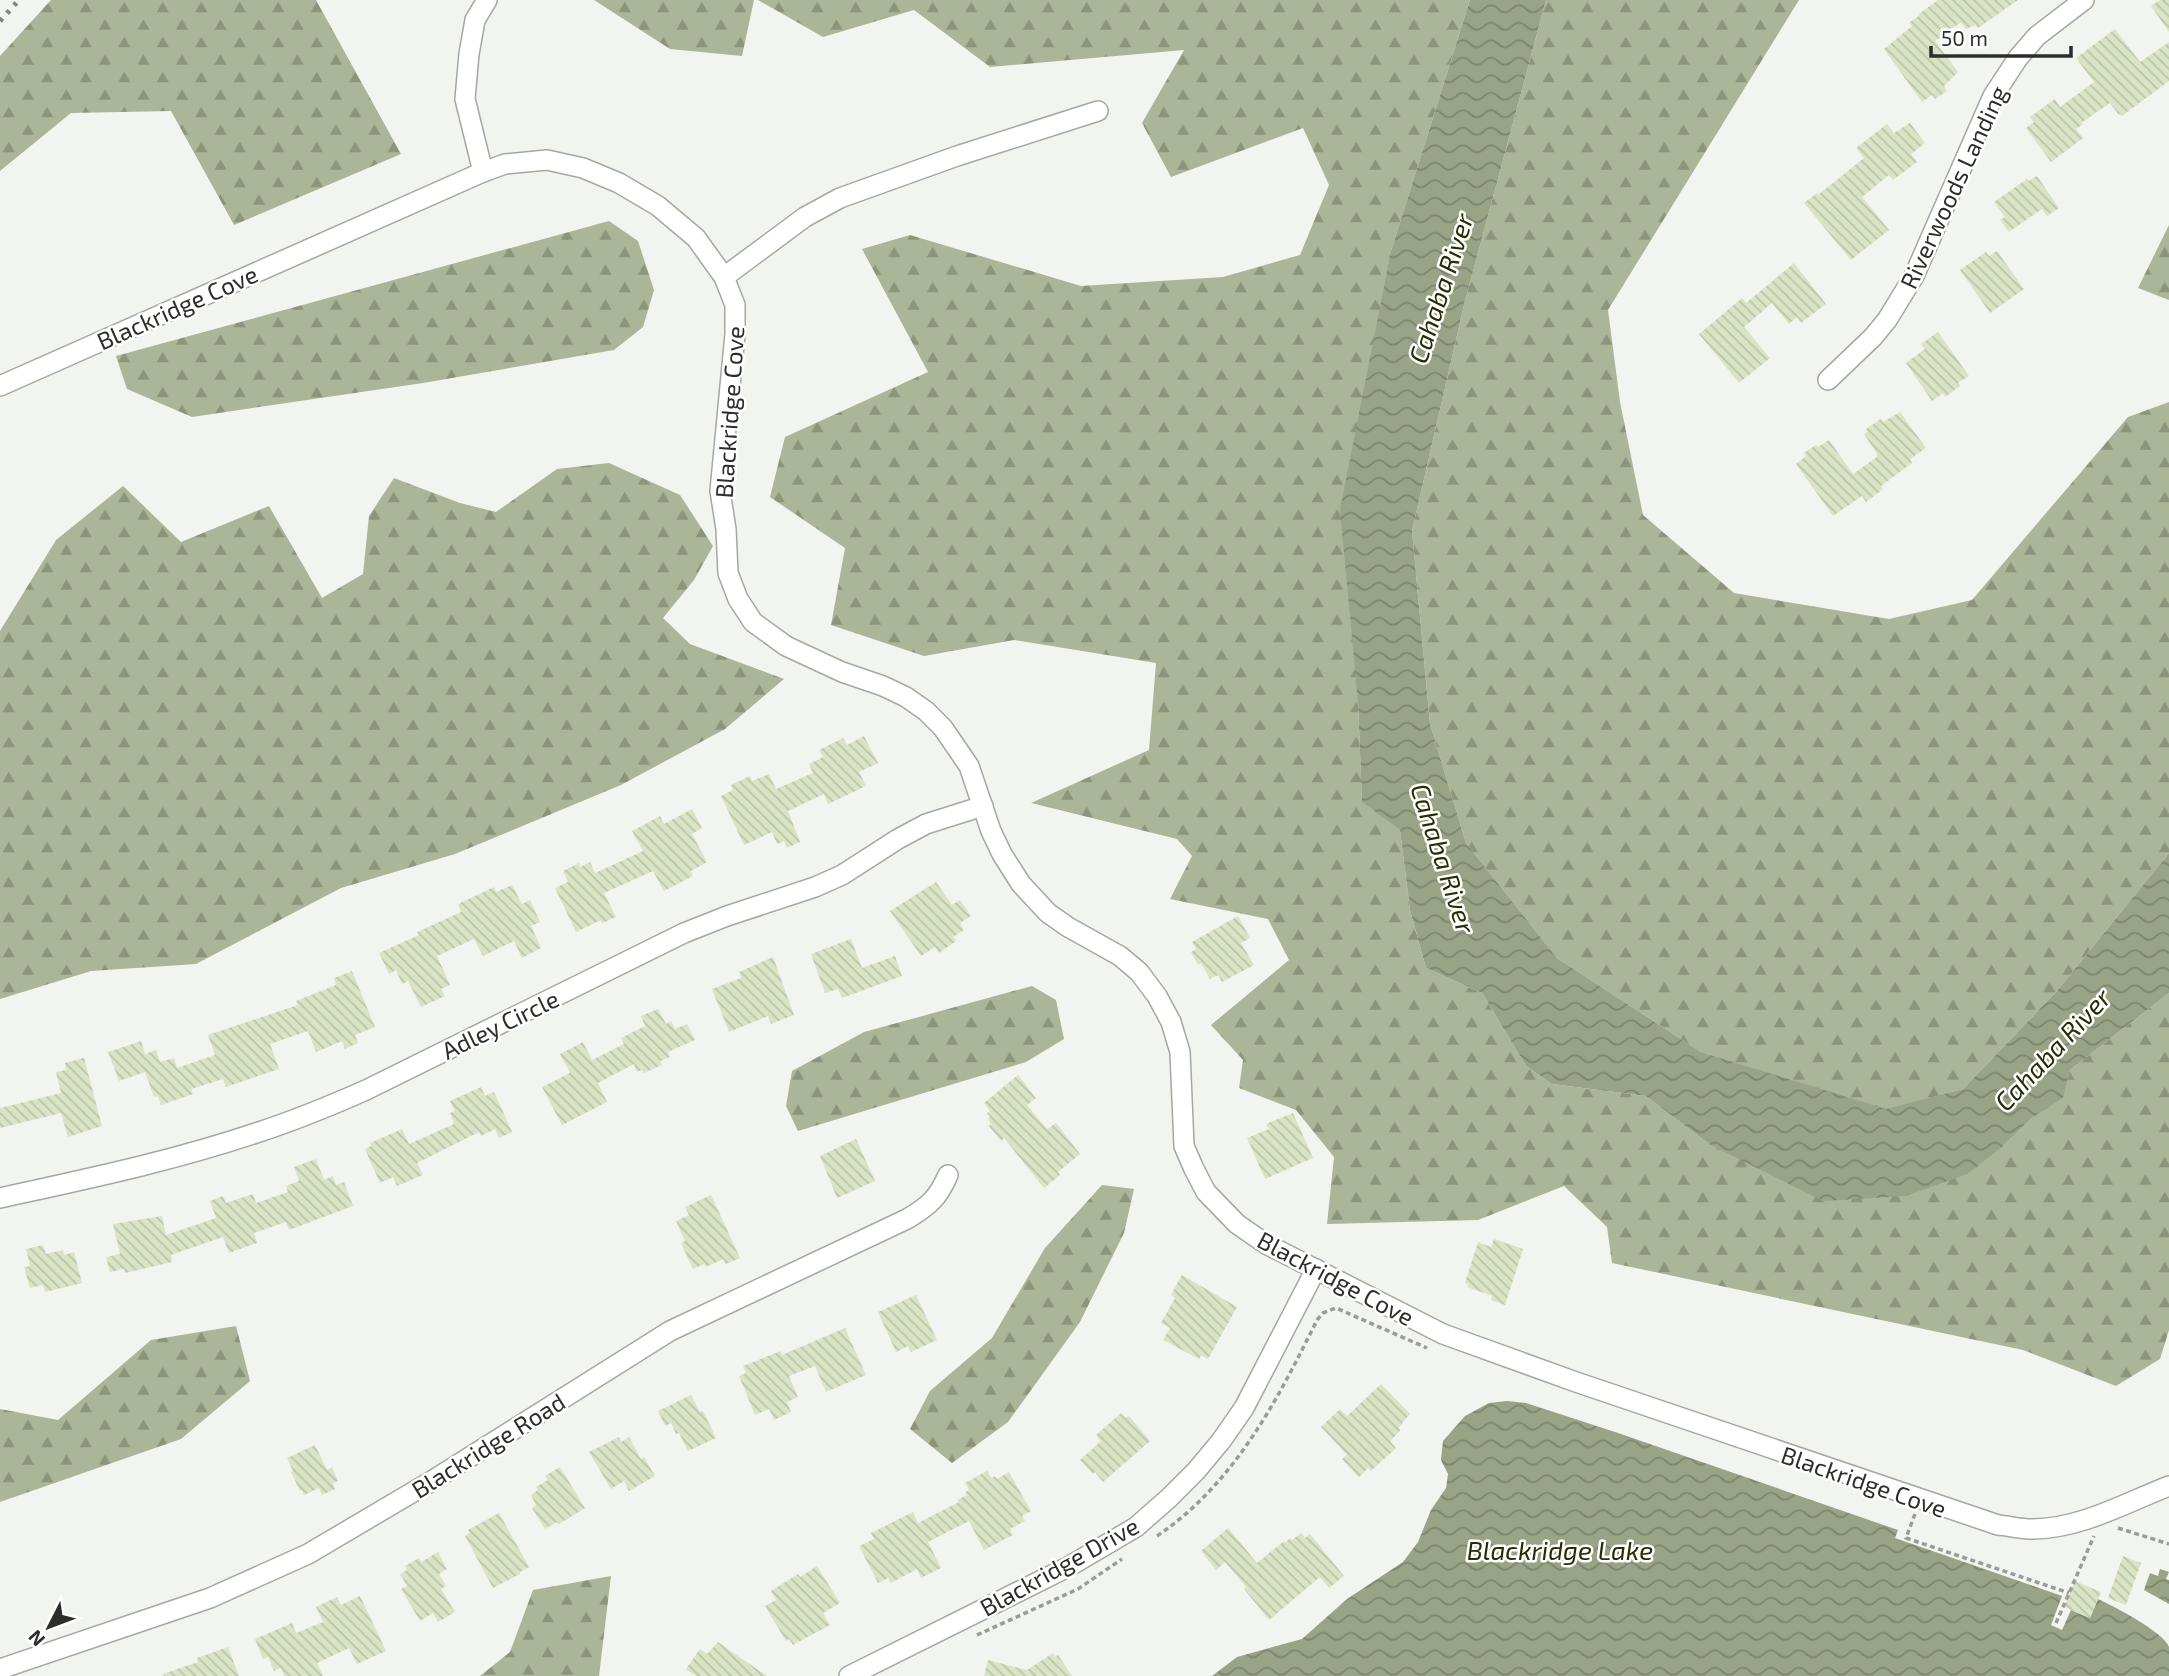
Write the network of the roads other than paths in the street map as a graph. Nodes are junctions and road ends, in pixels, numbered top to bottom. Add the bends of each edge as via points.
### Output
1 (487, 0) edge
2 (2084, 0) edge
3 (1098, 111) dead end
4 (483, 172) junction
5 (723, 277) junction
6 (1828, 380) dead end
7 (0, 386) edge
8 (983, 806) junction
9 (948, 1175) dead end
10 (0, 1198) edge
11 (1316, 1269) junction
12 (2169, 1486) edge
13 (0, 1669) edge
14 (849, 1676) edge

1 - 4 street via 475,20 466,99
2 - 6 street, Riverwoods Landing via 2037,36 2006,76 1980,123 1901,299 1873,337
3 - 5 street via 840,198 805,217
4 - 5 street, Blackridge Cove via 505,164 547,160 619,183 658,206 696,238
4 - 7 street, Blackridge Cove
5 - 8 street, Blackridge Cove via 735,305 735,334 720,491 728,573 738,599 753,622 786,646 906,696 926,711 969,766
8 - 10 street, Adley Circle via 926,824 824,883 684,933 325,1108 186,1154
8 - 11 street, Blackridge Cove via 1002,854 1021,884 1048,913 1120,956 1157,996 1180,1052 1184,1146 1206,1192 1237,1224
9 - 13 street, Blackridge Road via 929,1206 670,1331 307,1554 210,1598
11 - 12 street, Blackridge Cove via 1443,1334 1998,1525 2059,1526
11 - 14 street, Blackridge Drive via 1244,1408 1196,1471 1136,1527 1068,1567

